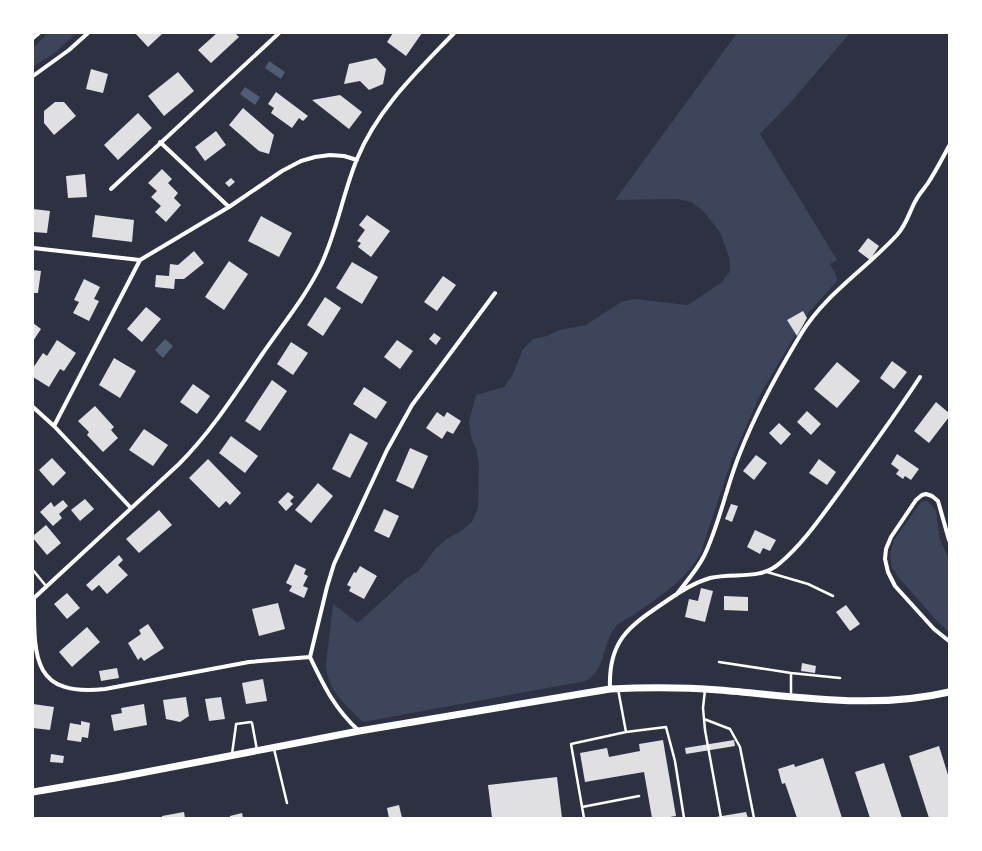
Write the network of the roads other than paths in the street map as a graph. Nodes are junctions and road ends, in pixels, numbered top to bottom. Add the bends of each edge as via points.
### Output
1 (39, 33) edge
2 (88, 33) edge
3 (279, 33) edge
4 (454, 33) edge
5 (33, 38) edge
6 (33, 76) edge
7 (160, 142) junction
8 (949, 146) edge
9 (357, 160) junction
10 (111, 189) dead end
11 (228, 207) junction
12 (33, 248) edge
13 (140, 260) junction
14 (495, 293) dead end
15 (920, 377) dead end
16 (33, 407) edge
17 (54, 426) junction
18 (131, 508) junction
19 (949, 540) edge
20 (33, 570) edge
21 (767, 571) junction
22 (46, 586) junction
23 (676, 595) junction
24 (833, 596) dead end
25 (34, 598) edge
26 (949, 641) edge
27 (310, 657) junction
28 (719, 662) dead end
29 (791, 673) junction
30 (840, 678) dead end
31 (614, 688) junction
32 (705, 690) junction
33 (949, 692) edge
34 (791, 696) junction
35 (704, 718) junction
36 (358, 731) junction
37 (626, 732) junction
38 (274, 747) junction
39 (257, 750) junction
40 (232, 755) junction
41 (33, 792) edge
42 (639, 796) dead end
43 (287, 803) dead end
44 (582, 807) junction
45 (584, 818) edge
46 (684, 818) edge
47 (722, 818) edge
48 (754, 818) edge

1 - 5 street
2 - 6 street
3 - 7 street
4 - 9 street via 391,102 370,132
7 - 10 street
7 - 11 street
8 - 23 street via 915,201 904,227 823,304 801,334 768,393 740,452 718,522 703,557
9 - 11 street via 330,155 305,160 277,174
9 - 18 street via 327,250 302,297 201,440
11 - 13 street
12 - 13 street
13 - 17 street
14 - 27 street via 418,397 393,437 334,564
15 - 21 street via 870,452 812,529 782,561
16 - 17 street
17 - 18 street
18 - 22 street
19 - 26 street via 938,501 932,496 922,495 891,537 885,559 895,586 934,629
20 - 22 lane
21 - 23 street via 752,575 711,578
21 - 24 lane via 808,584
22 - 25 street
23 - 31 street via 643,617 619,642 611,666
25 - 27 street via 35,640 40,664 53,682 62,687 88,691 105,689 239,664
27 - 36 street via 333,702
28 - 29 lane
29 - 30 lane
29 - 34 lane
31 - 32 main road
31 - 36 main road
31 - 37 lane
32 - 34 main road
32 - 35 lane
33 - 34 main road via 917,698 878,700
35 - 47 lane
35 - 48 lane via 730,729 740,747
36 - 38 main road
37 - 44 lane via 571,744
37 - 46 lane via 666,727 675,761
38 - 39 main road
38 - 43 lane
39 - 40 main road
39 - 40 lane via 252,723 236,724
40 - 41 main road
42 - 44 lane
44 - 45 lane

